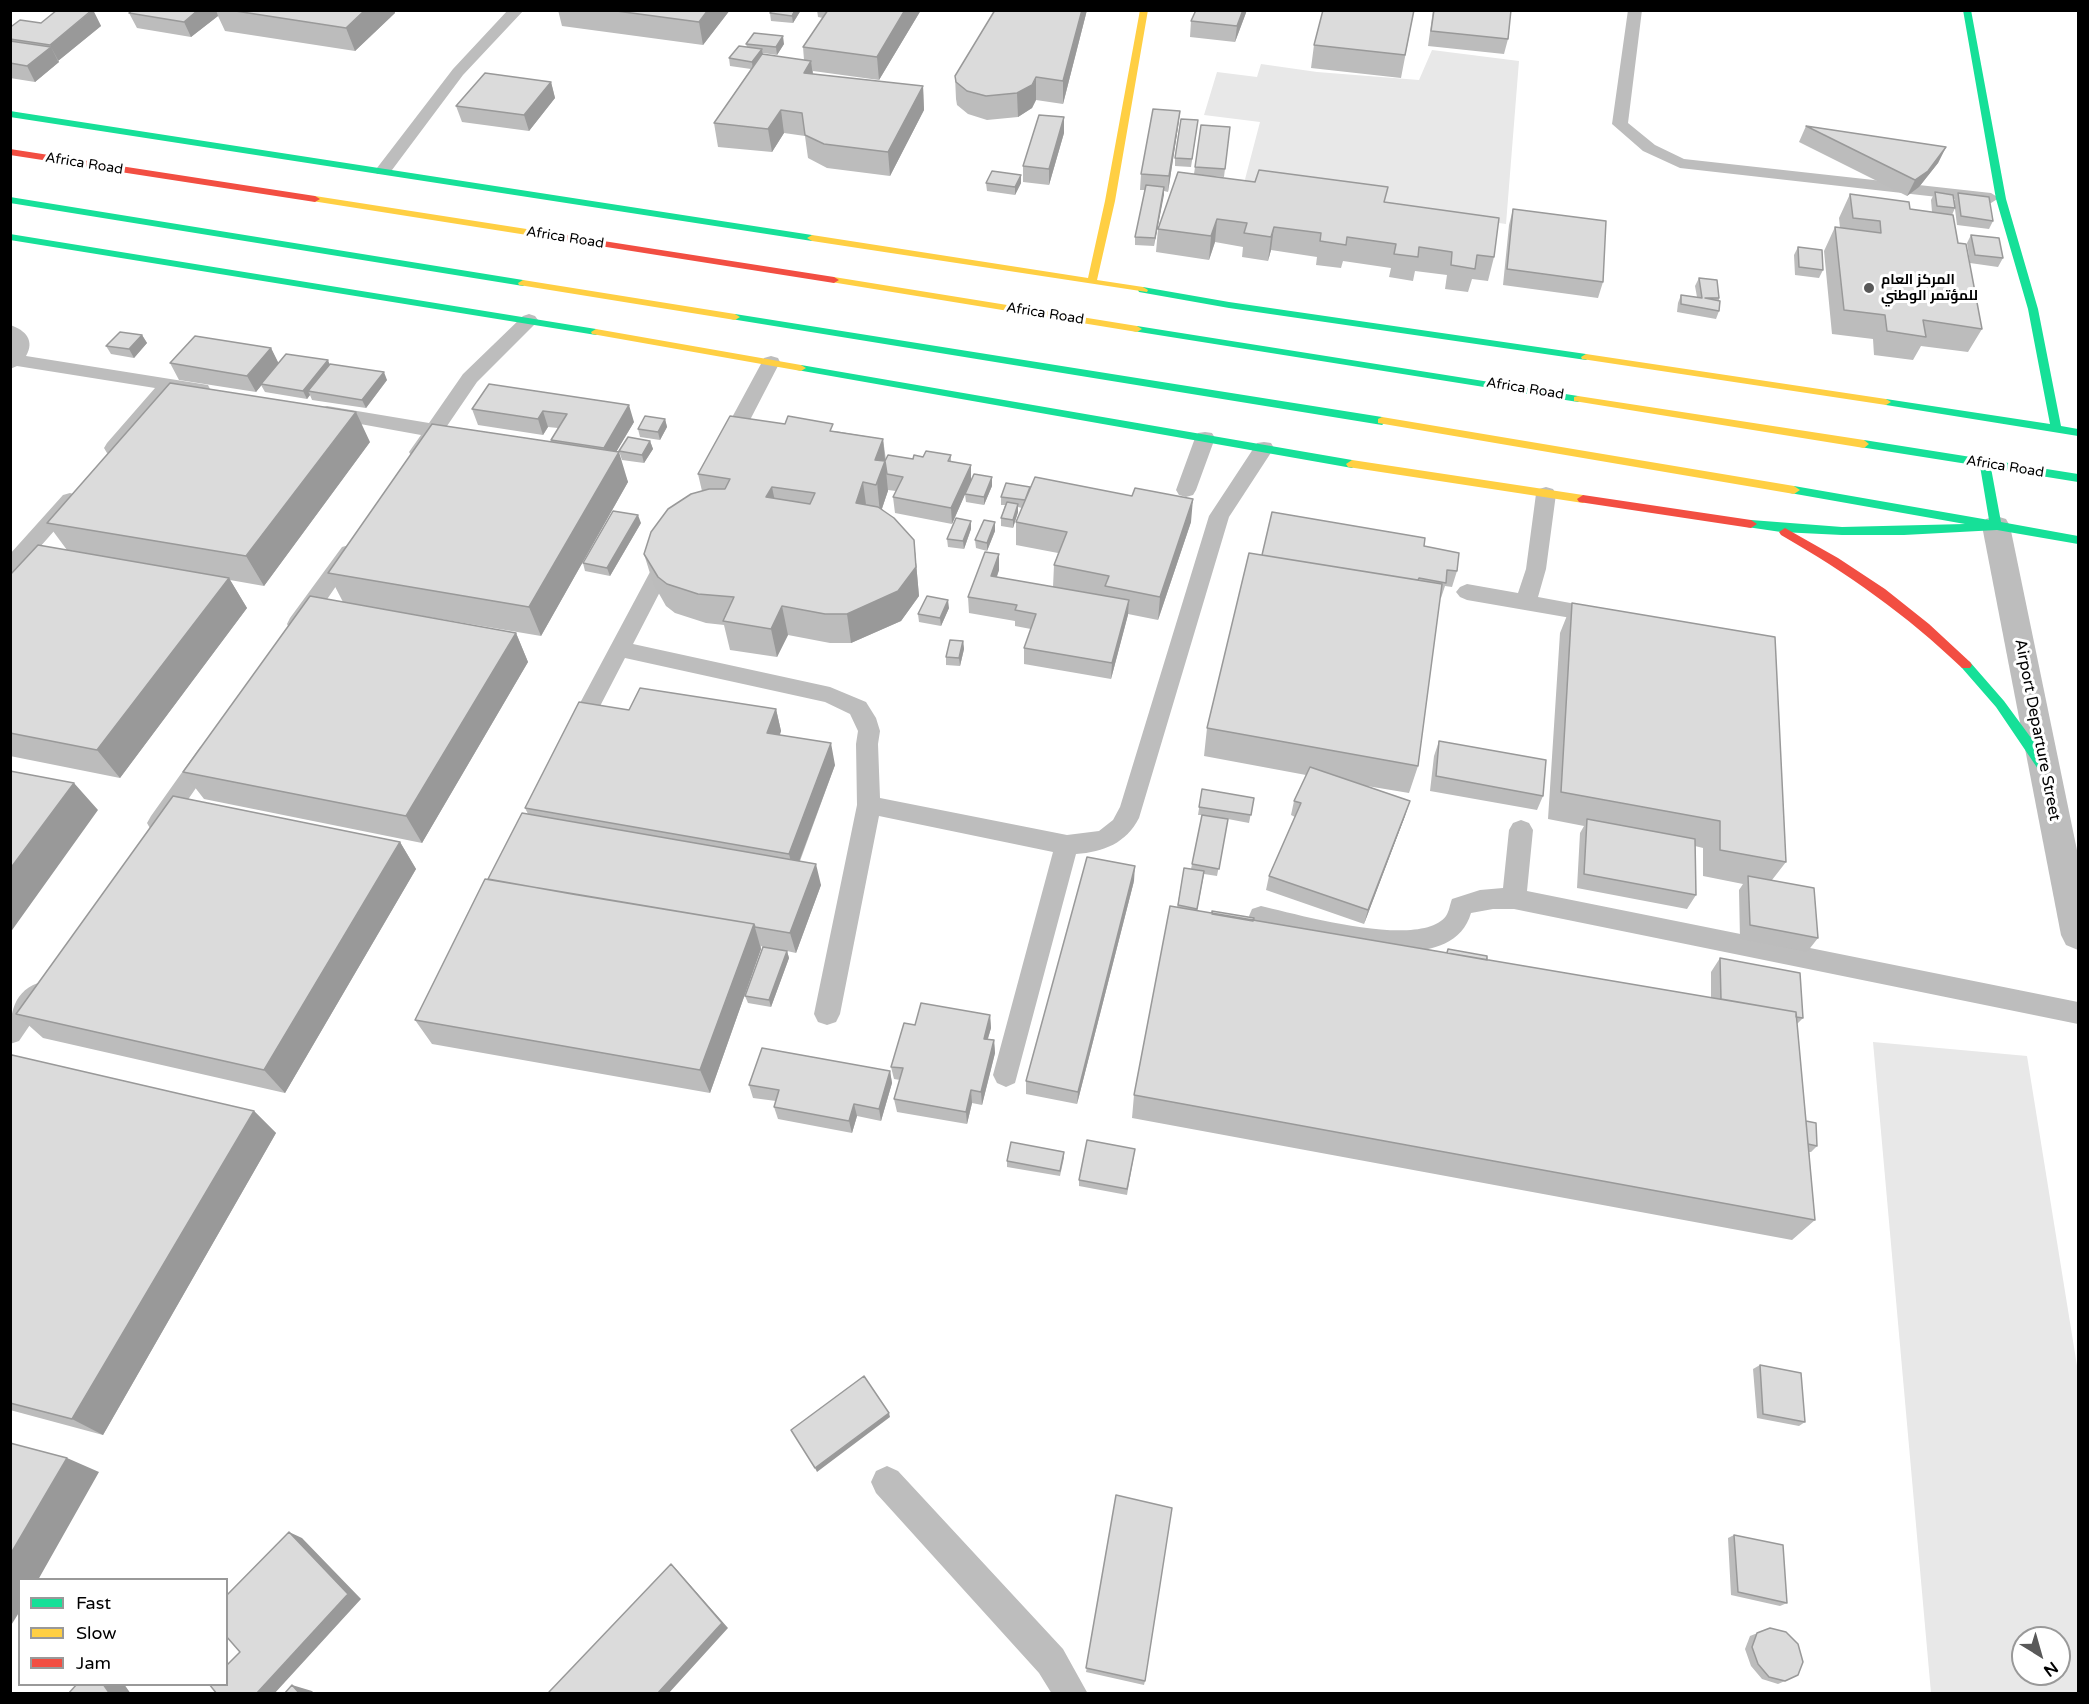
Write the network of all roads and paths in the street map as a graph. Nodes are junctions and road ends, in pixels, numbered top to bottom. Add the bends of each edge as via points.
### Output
1 (517, 10) edge
2 (1144, 10) edge
3 (1635, 10) edge
4 (1967, 10) edge
5 (10, 114) edge
6 (10, 152) edge
7 (383, 171) junction
8 (2001, 199) junction
9 (10, 200) edge
10 (10, 237) edge
11 (1092, 281) junction
12 (529, 320) junction
13 (10, 332) edge
14 (12, 362) edge
15 (771, 362) junction
16 (169, 383) junction
17 (215, 392) edge
18 (308, 408) edge
19 (2056, 429) junction
20 (434, 431) junction
21 (2079, 432) edge
22 (467, 436) edge
23 (1205, 438) junction
24 (1264, 448) junction
25 (101, 463) edge
26 (718, 463) edge
27 (1985, 464) junction
28 (407, 470) edge
29 (2079, 478) edge
30 (78, 489) edge
31 (1186, 490) dead end
32 (1546, 495) junction
33 (1996, 526) junction
34 (1778, 528) junction
35 (680, 535) edge
36 (359, 538) edge
37 (2079, 540) edge
38 (10, 568) edge
39 (1467, 592) dead end
40 (1526, 602) junction
41 (1617, 618) edge
42 (284, 645) edge
43 (619, 650) junction
44 (222, 732) edge
45 (565, 752) edge
46 (2043, 765) junction
47 (869, 805) junction
48 (1521, 830) dead end
49 (147, 839) edge
50 (2069, 842) edge
51 (1067, 845) junction
52 (1514, 899) junction
53 (1261, 916) dead end
54 (2079, 935) edge
55 (51, 975) edge
56 (2079, 1013) edge
57 (827, 1014) dead end
58 (10, 1033) edge
59 (1006, 1075) dead end
60 (887, 1482) dead end
61 (1071, 1694) edge

1 - 7 lane via 458,72
2 - 11 main road
3 - 8 lane via 1620,123 1649,148 1680,162
4 - 8 main road
5 - 7 main road
6 - 27 main road, Africa Road
7 - 11 main road
8 - 19 main road via 2033,309
9 - 33 main road via 1608,457
10 - 12 main road
11 - 19 main road via 1240,307
12 - 15 main road
12 - 20 lane via 470,378
13 - 14 lane via 23,344
14 - 16 lane
15 - 23 main road
15 - 26 lane
16 - 17 lane
16 - 25 lane
18 - 20 lane
19 - 21 main road
20 - 22 lane
20 - 28 lane
23 - 24 main road
23 - 31 lane
24 - 32 main road
24 - 51 lane via 1219,516 1127,820 1102,841
27 - 29 main road, Africa Road
27 - 33 main road
30 - 38 lane
32 - 34 main road
32 - 40 lane via 1536,569
33 - 34 main road via 1853,532
33 - 37 main road
33 - 46 street, Airport Departure Street
34 - 46 main road via 1848,568 1928,628 2009,715
35 - 43 lane
36 - 42 lane
39 - 40 lane
40 - 41 lane
43 - 45 lane
43 - 47 lane via 831,695 858,708 870,731
44 - 49 lane
46 - 50 street, Airport Departure Street
47 - 51 lane
47 - 57 lane
48 - 52 lane
50 - 54 street, Airport Departure Street
51 - 59 lane
52 - 53 lane via 1477,900 1461,906 1456,922 1443,932 1426,939 1395,942
52 - 56 lane
55 - 58 lane
60 - 61 lane via 1051,1661

